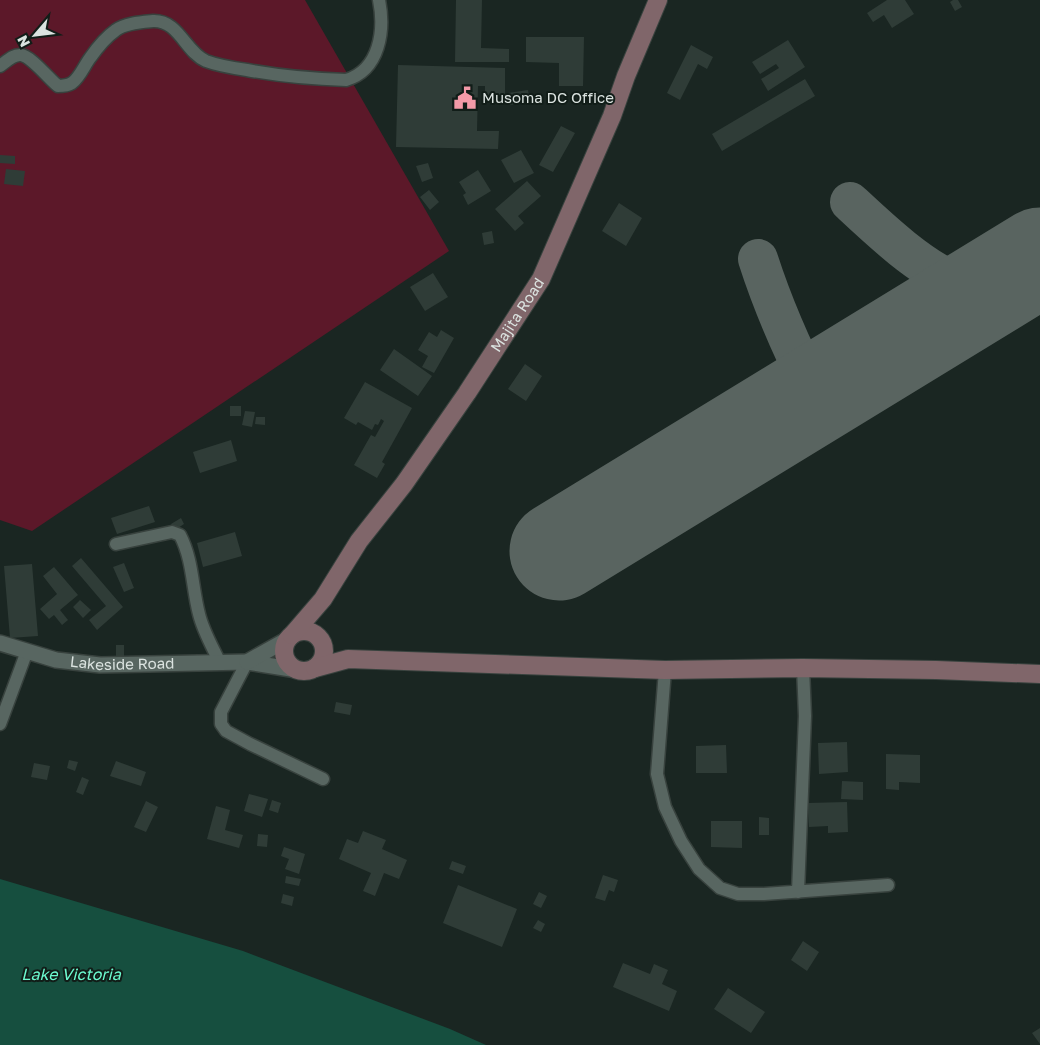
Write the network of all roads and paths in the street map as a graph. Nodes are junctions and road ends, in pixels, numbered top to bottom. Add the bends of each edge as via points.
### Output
1 (379, 0) edge
2 (658, 0) edge
3 (0, 66) edge
4 (116, 544) dead end
5 (323, 599) junction
6 (290, 637) junction
7 (319, 641) junction
8 (0, 643) edge
9 (26, 651) junction
10 (348, 659) junction
11 (247, 662) junction
12 (220, 663) junction
13 (315, 668) junction
14 (803, 668) junction
15 (297, 670) junction
16 (665, 670) junction
17 (1040, 674) edge
18 (0, 724) edge
19 (324, 779) dead end
20 (888, 885) dead end
21 (798, 892) junction

1 - 3 street via 381,39 365,70 346,80 290,78 204,60 173,28 165,22 155,21 118,28 100,45 79,76 66,86 58,86 21,55
2 - 5 main road, Majita Road via 541,279 467,393 404,484 359,541
4 - 12 street via 172,532 180,536 187,552 200,616
5 - 6 main road
5 - 7 main road
6 - 7 main road via 308,632
6 - 11 street
6 - 15 main road via 284,648 285,657
7 - 10 main road
7 - 13 main road via 324,654
8 - 9 street, Lakeside Road
9 - 12 street, Lakeside Road via 56,660 100,665
9 - 18 street
10 - 13 main road
10 - 16 main road
11 - 12 street, Lakeside Road
11 - 15 street, Lakeside Road
11 - 19 street via 221,712 226,731
13 - 15 main road via 306,672
14 - 16 main road
14 - 17 main road
14 - 21 street via 805,716
16 - 21 street via 657,774 665,807 682,841 699,869 720,888 738,894
20 - 21 street

